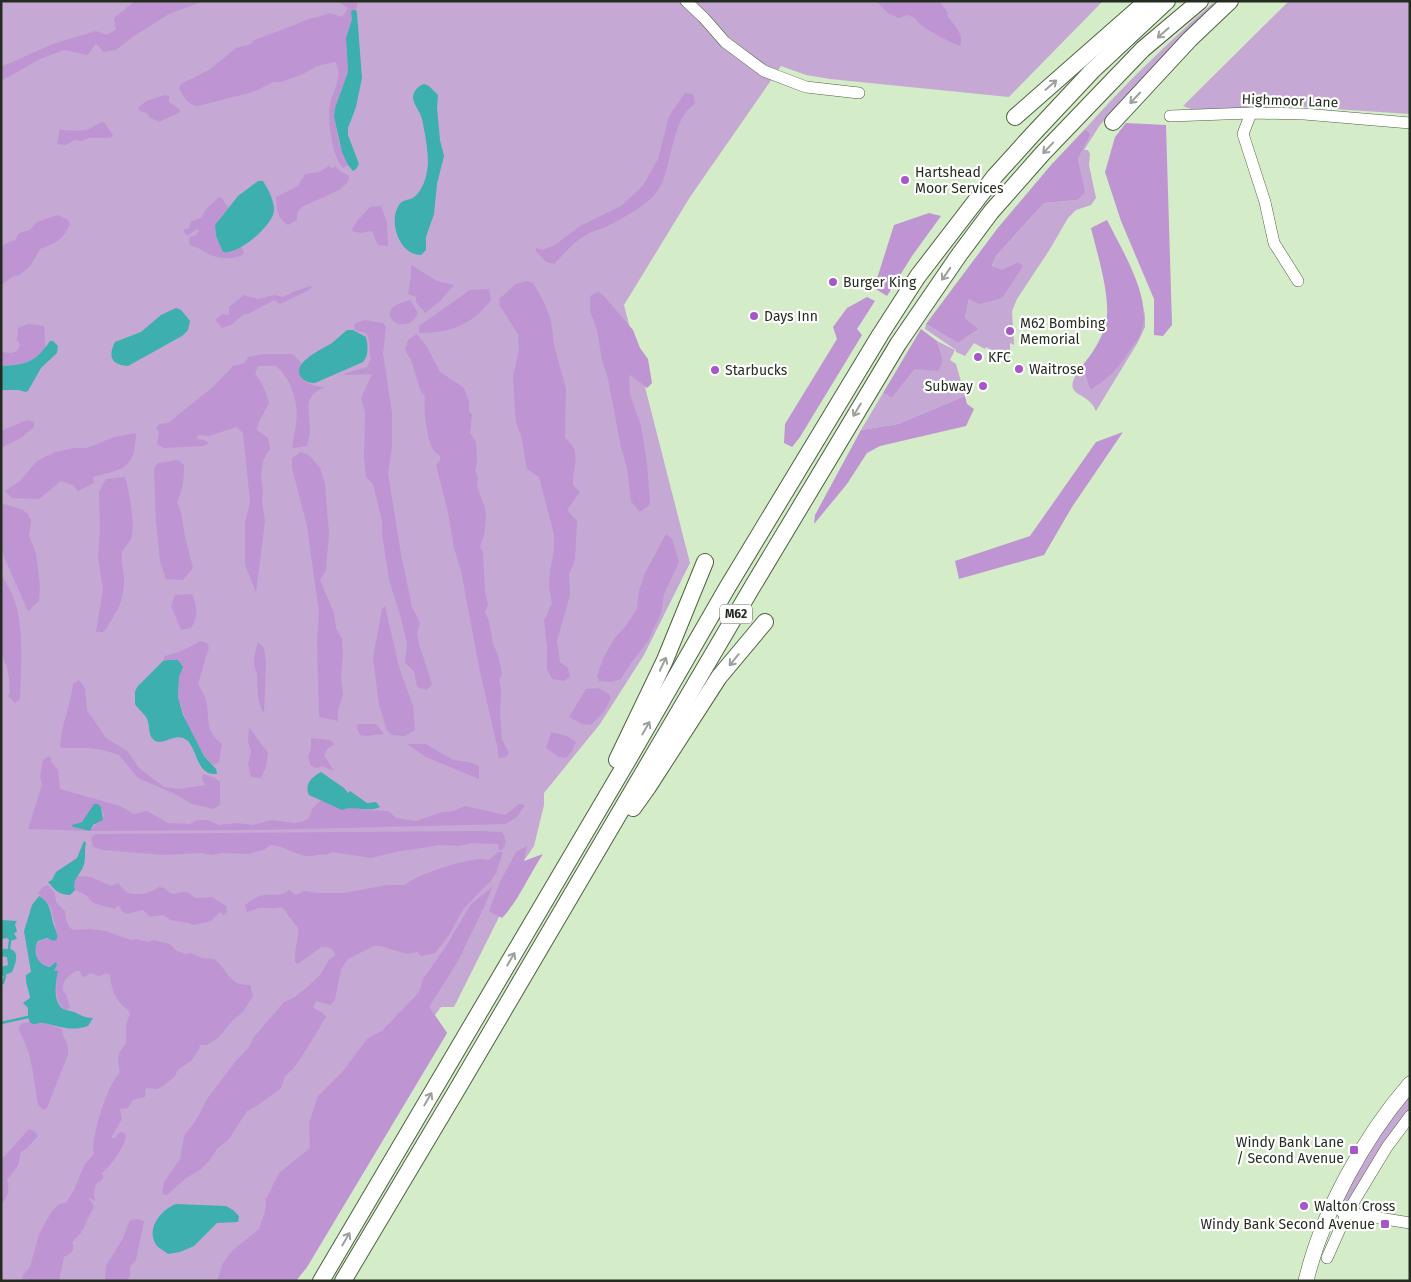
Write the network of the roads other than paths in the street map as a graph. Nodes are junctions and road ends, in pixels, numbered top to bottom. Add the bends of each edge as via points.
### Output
1 (686, 1) edge
2 (1147, 1) edge
3 (1167, 1) edge
4 (1200, 1) edge
5 (1230, 1) edge
6 (859, 93) dead end
7 (1251, 113) junction
8 (1170, 116) dead end
9 (1015, 117) dead end
10 (1112, 122) dead end
11 (1410, 123) edge
12 (1298, 281) dead end
13 (706, 562) dead end
14 (764, 622) dead end
15 (575, 850) junction
16 (587, 869) junction
17 (1410, 1084) edge
18 (1410, 1116) edge
19 (1332, 1210) junction
20 (1347, 1213) junction
21 (1410, 1223) edge
22 (1327, 1258) dead end
23 (321, 1281) edge
24 (343, 1281) edge
25 (1306, 1281) edge

1 - 6 street via 726,42 764,71 806,87
9 -> 2 highway
15 -> 3 highway, M62 via 727,588 918,276 1033,134 1092,71
4 -> 16 highway, M62 via 1143,50 1043,153 990,212 959,255 854,415
5 -> 10 highway
7 - 8 street, Highmoor Lane
7 - 11 street, Highmoor Lane
7 - 12 street via 1243,134 1265,202 1274,243
15 -> 13 highway
14 -> 16 highway via 719,678 648,787
23 -> 15 highway, M62
16 - 24 highway, M62
17 - 19 main road via 1374,1131
18 - 20 street
19 - 20 street
19 - 25 main road
20 - 21 street
20 - 22 street

